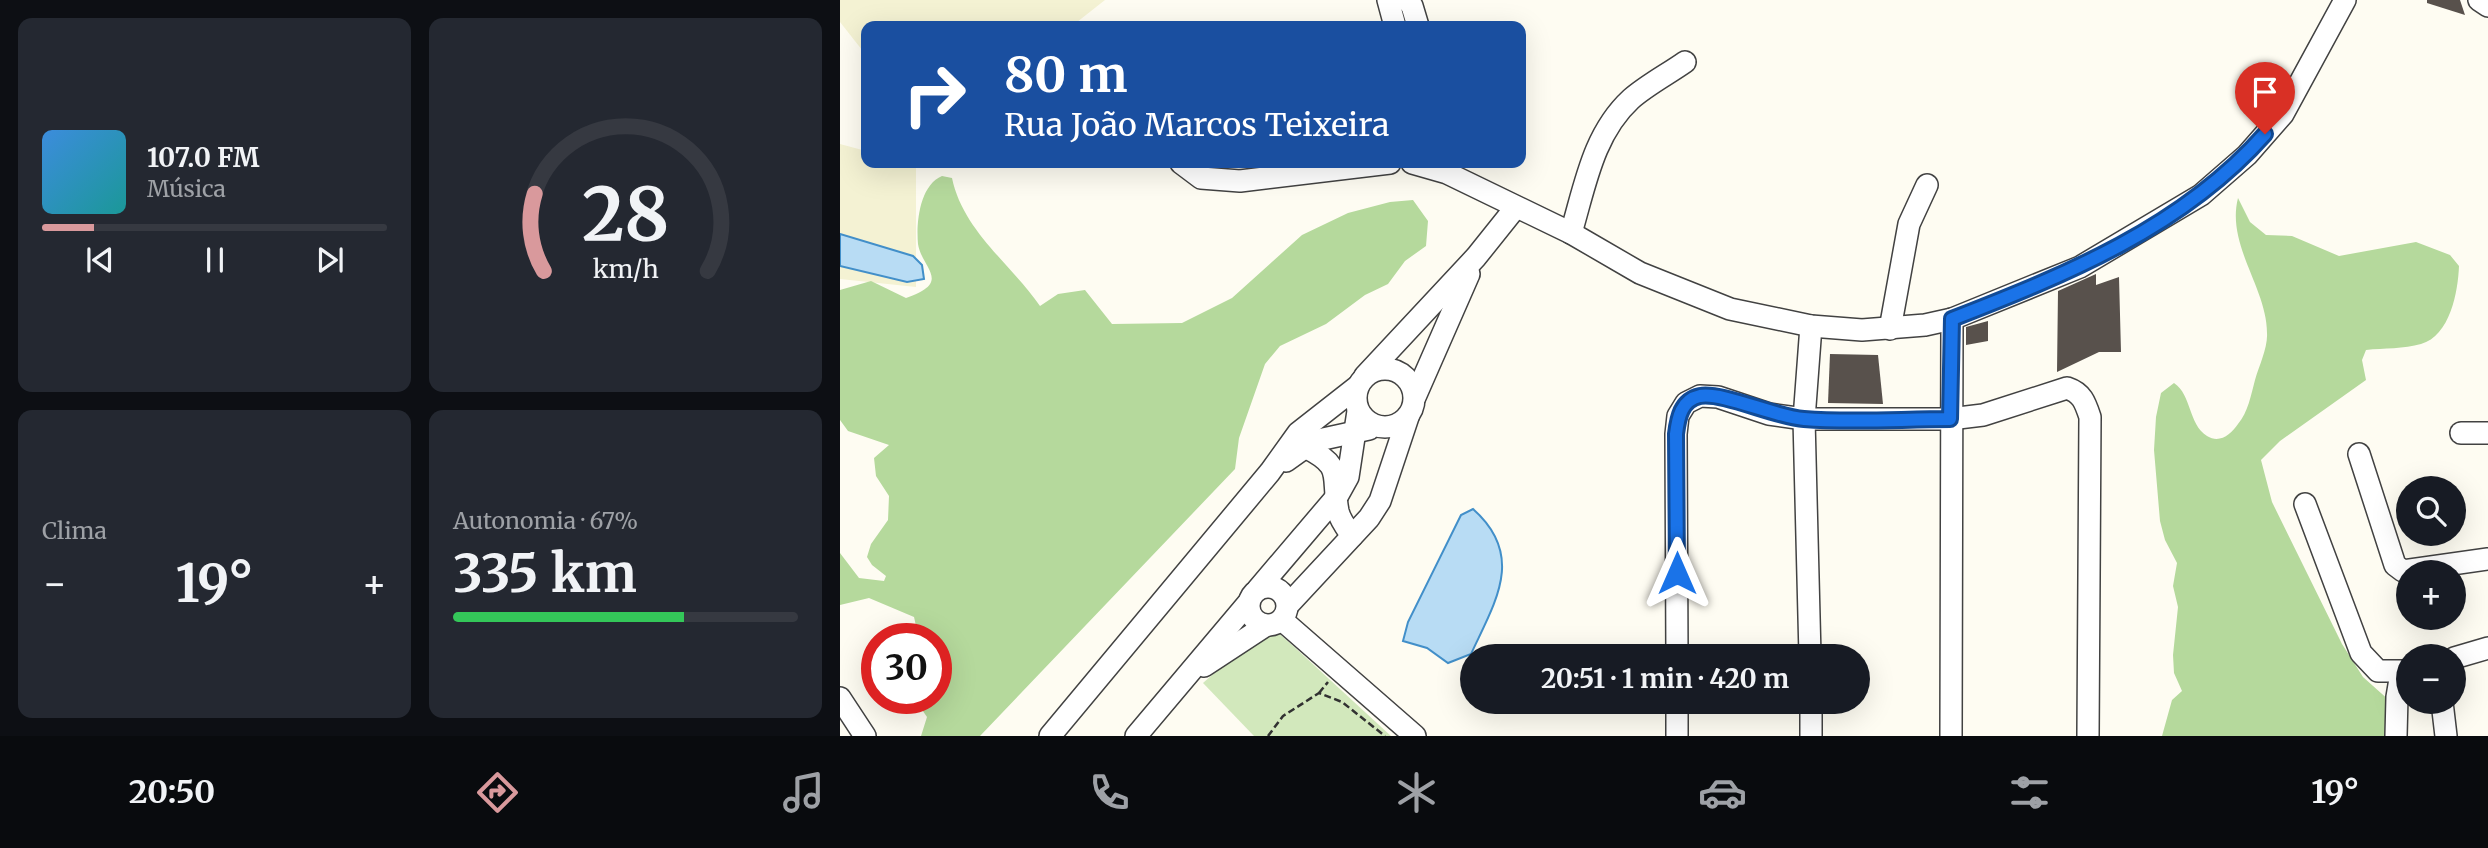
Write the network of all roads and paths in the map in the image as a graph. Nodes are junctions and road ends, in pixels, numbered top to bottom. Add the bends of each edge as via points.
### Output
1 (1388, 0) edge
2 (1406, 0) edge
3 (2345, 0) edge
4 (2479, 0) edge
5 (2488, 6) edge
6 (1394, 21) edge
7 (1416, 21) edge
8 (1685, 62) dead end
9 (1188, 168) edge
10 (1343, 168) edge
11 (1430, 168) edge
12 (1927, 185) dead end
13 (1516, 207) junction
14 (1571, 233) junction
15 (1476, 257) junction
16 (1952, 319) junction
17 (1811, 326) junction
18 (1891, 330) junction
19 (1362, 381) junction
20 (1411, 407) junction
21 (1804, 419) junction
22 (1950, 419) junction
23 (1357, 422) junction
24 (2461, 433) dead end
25 (2488, 433) edge
26 (1305, 447) junction
27 (2359, 454) dead end
28 (1270, 472) junction
29 (1338, 495) junction
30 (2305, 504) dead end
31 (1352, 536) junction
32 (2488, 559) edge
33 (1253, 596) junction
34 (1278, 617) junction
35 (1677, 644) edge
36 (1810, 644) edge
37 (2488, 648) edge
38 (2466, 654) edge
39 (2396, 672) edge
40 (1184, 679) junction
41 (840, 698) edge
42 (1677, 714) edge
43 (1811, 714) edge
44 (2396, 714) edge
45 (2443, 714) edge
46 (865, 736) edge
47 (1050, 736) edge
48 (1136, 736) edge
49 (1268, 736) edge
50 (1384, 736) edge
51 (1415, 736) edge
52 (1677, 736) edge
53 (1811, 736) edge
54 (1951, 736) edge
55 (2088, 736) edge
56 (2396, 736) edge
57 (2446, 736) edge

1 - 6 street
2 - 7 street
3 - 16 street via 2283,114 2247,155 2201,195 2080,267
4 - 5 street
8 - 14 street via 1631,100 1605,131
9 - 10 street via 1201,178 1240,181
11 - 13 street
12 - 18 street via 1909,223
13 - 14 street
13 - 15 street
14 - 17 street via 1640,273 1730,309
15 - 19 street
15 - 20 street
16 - 18 street
16 - 22 street
17 - 18 street
17 - 21 street
19 - 20 street via 1386,368 1397,371 1406,377
19 - 23 street via 1355,399
19 - 28 street via 1298,433
20 - 23 street via 1399,424 1377,427
20 - 31 street via 1380,501
21 - 22 street
21 - 35 street via 1700,396 1686,403 1678,416
21 - 36 street
22 - 54 street
22 - 55 street via 1983,415 2067,388 2085,401 2090,416
23 - 26 street
23 - 29 street via 1348,477
24 - 25 street
26 - 28 street
26 - 29 street via 1331,464
27 - 32 street via 2395,565 2403,571
28 - 47 street
29 - 31 street via 1338,511
29 - 33 street
30 - 39 street via 2361,653 2378,671
31 - 34 street
33 - 34 street via 1252,617
33 - 34 street via 1273,587 1285,597
33 - 40 street
34 - 40 street
34 - 51 street
37 - 38 street
40 - 48 street
41 - 46 street
42 - 52 street
43 - 53 street
44 - 56 street
45 - 57 street
49 - 50 path via 1283,716 1319,693 1353,710

